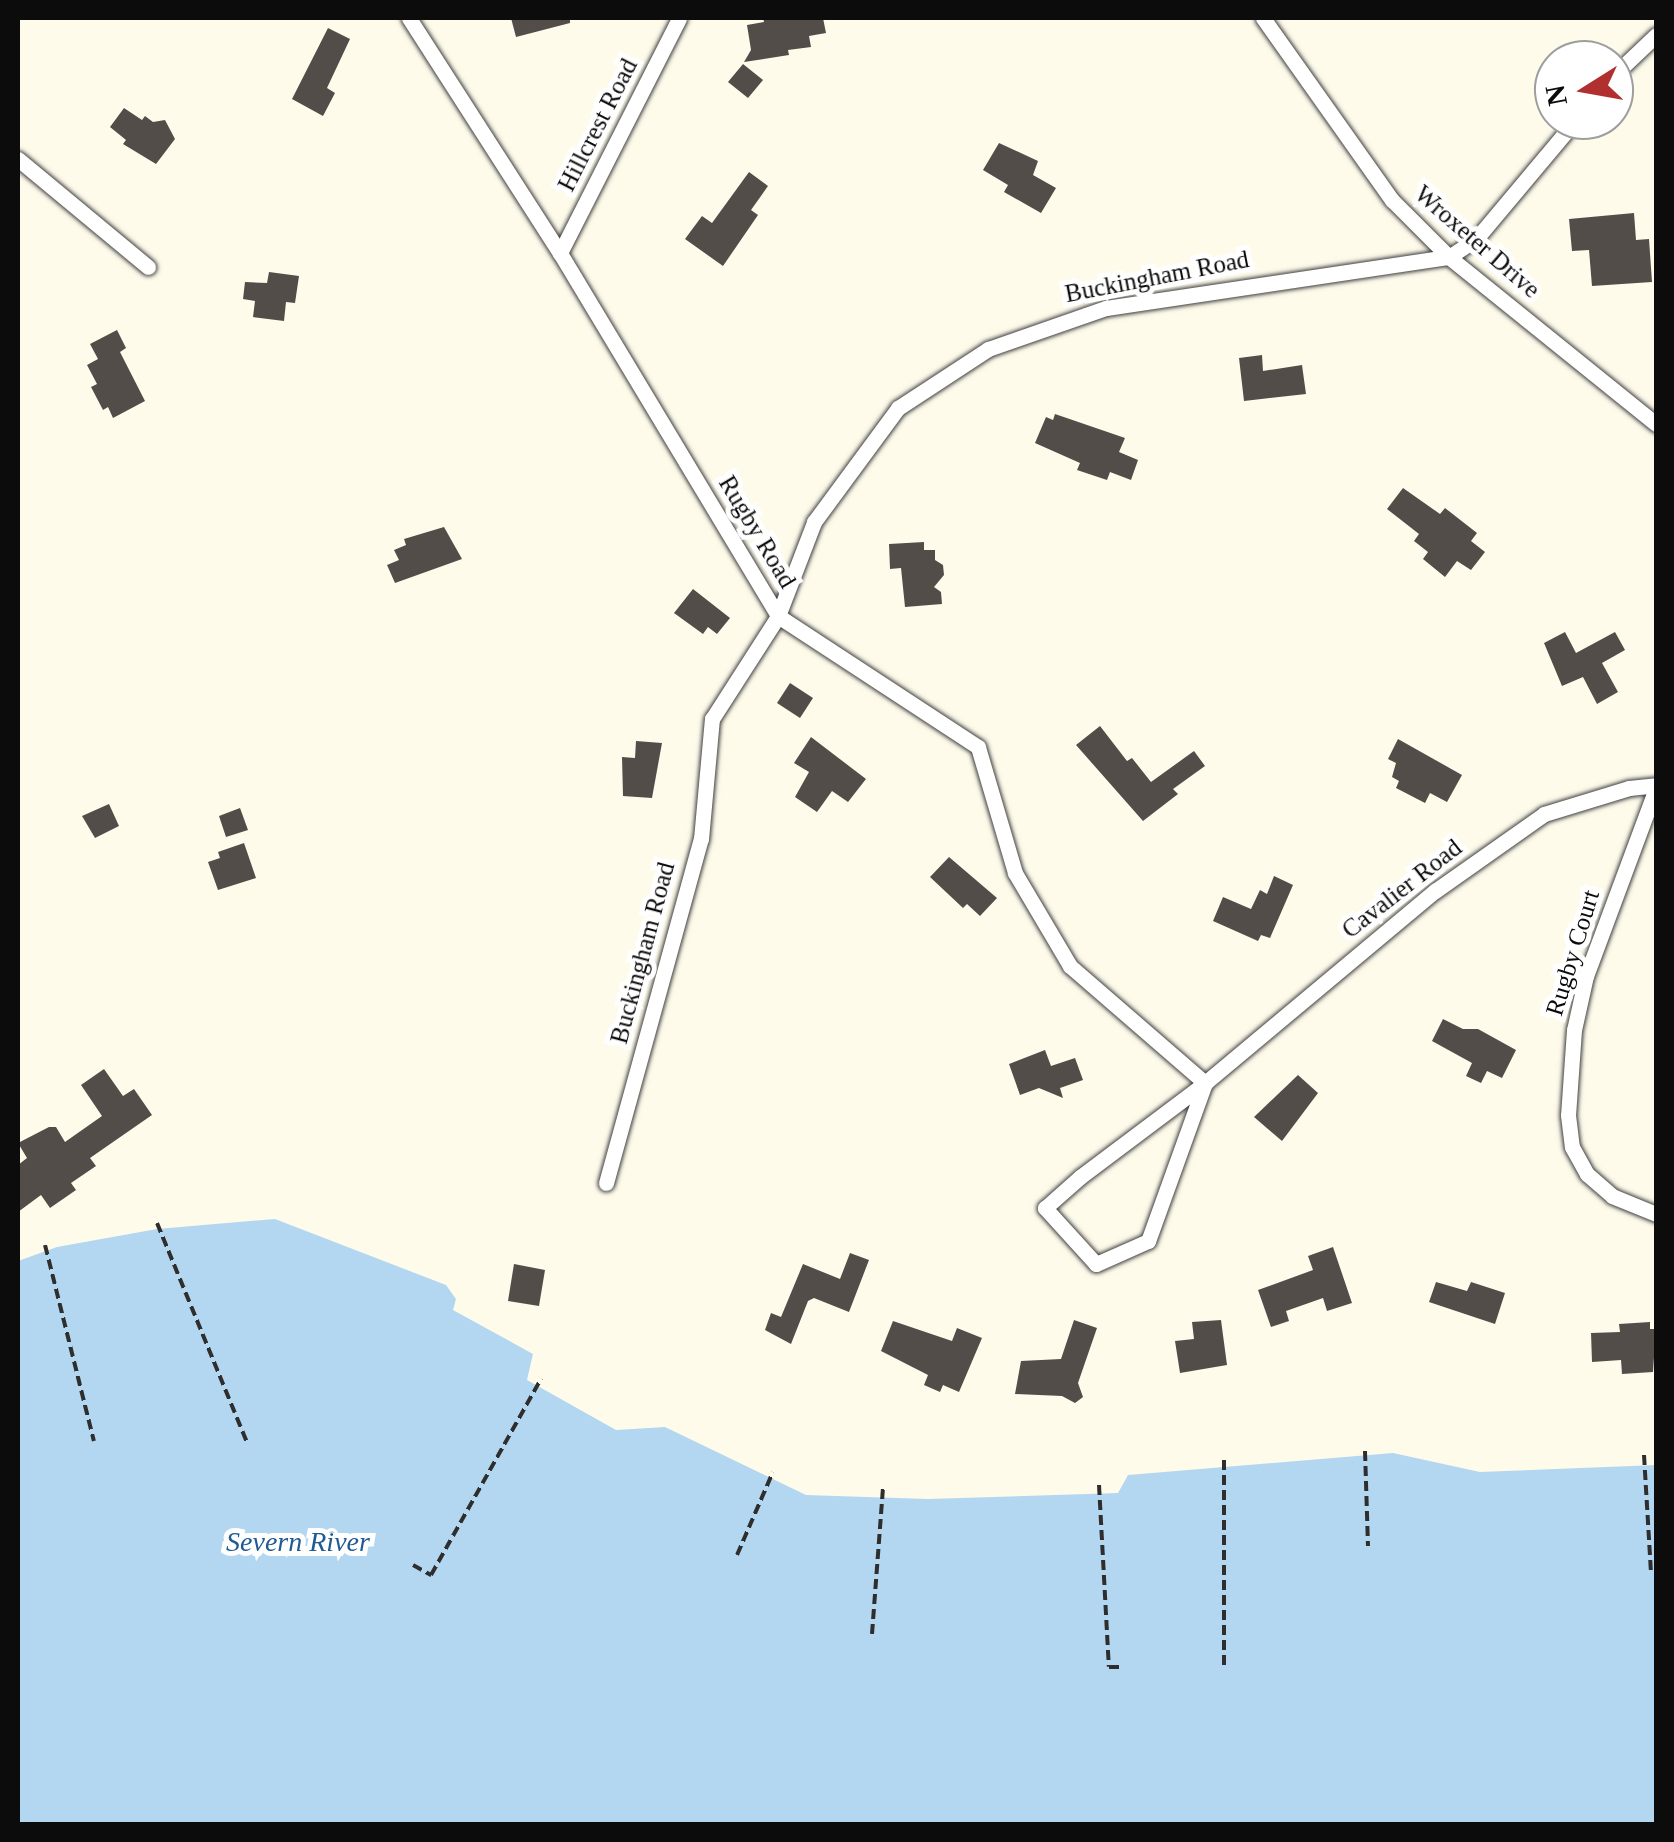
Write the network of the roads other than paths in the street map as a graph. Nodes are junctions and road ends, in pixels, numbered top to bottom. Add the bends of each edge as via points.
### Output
1 (410, 18) edge
2 (679, 18) edge
3 (1264, 18) edge
4 (1656, 36) edge
5 (1634, 56) edge
6 (1559, 140) edge
7 (18, 159) edge
8 (560, 254) junction
9 (1449, 256) junction
10 (148, 267) dead end
11 (1656, 424) edge
12 (778, 616) junction
13 (1656, 786) edge
14 (1205, 1083) junction
15 (606, 1182) dead end
16 (1656, 1214) edge

1 - 8 street, Rugby Road
2 - 8 street, Hillcrest Road
3 - 9 street, Wroxeter Drive via 1392,200
4 - 5 street
6 - 9 street via 1476,240
7 - 10 street
8 - 12 street, Rugby Road
9 - 11 street, Wroxeter Drive
9 - 12 street, Buckingham Road via 1106,308 1014,337 964,362 898,408 814,522
12 - 14 street, Rugby Road via 978,748 1016,873 1070,966
12 - 15 street, Buckingham Road via 712,719 700,839
13 - 14 street, Cavalier Road via 1544,814 1435,891
13 - 16 street, Rugby Court via 1586,976 1568,1114 1572,1146 1586,1174 1612,1196
14 - 14 street, Cavalier Road via 1148,1242 1096,1264 1046,1208

